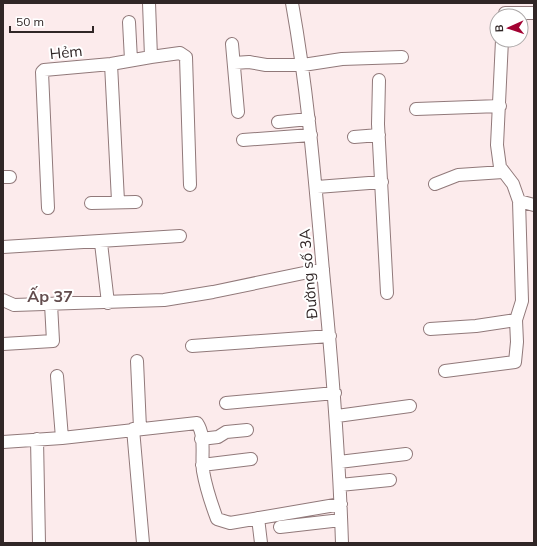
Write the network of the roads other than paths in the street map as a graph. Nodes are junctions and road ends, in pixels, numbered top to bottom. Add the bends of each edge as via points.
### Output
1 (149, 3) edge
2 (292, 3) edge
3 (129, 22) dead end
4 (232, 44) dead end
5 (502, 48) edge
6 (402, 57) dead end
7 (151, 58) junction
8 (131, 60) junction
9 (234, 63) junction
10 (111, 64) junction
11 (303, 65) junction
12 (379, 80) dead end
13 (500, 106) junction
14 (416, 109) dead end
15 (238, 112) dead end
16 (309, 119) junction
17 (278, 122) dead end
18 (311, 135) junction
19 (379, 136) junction
20 (354, 137) dead end
21 (243, 140) dead end
22 (504, 172) junction
23 (382, 182) junction
24 (435, 184) dead end
25 (190, 185) dead end
26 (317, 187) junction
27 (118, 201) junction
28 (519, 201) junction
29 (136, 202) dead end
30 (91, 203) dead end
31 (534, 205) edge
32 (48, 208) dead end
33 (180, 236) dead end
34 (101, 243) junction
35 (3, 247) edge
36 (323, 269) junction
37 (387, 293) dead end
38 (3, 300) edge
39 (108, 303) junction
40 (51, 304) junction
41 (516, 320) junction
42 (430, 329) dead end
43 (330, 336) junction
44 (3, 344) edge
45 (192, 346) dead end
46 (137, 361) dead end
47 (445, 370) dead end
48 (57, 376) dead end
49 (335, 393) junction
50 (226, 402) dead end
51 (410, 406) dead end
52 (337, 416) junction
53 (137, 428) junction
54 (247, 430) dead end
55 (62, 438) junction
56 (37, 439) junction
57 (201, 439) junction
58 (3, 442) edge
59 (406, 454) dead end
60 (251, 459) dead end
61 (338, 462) junction
62 (202, 465) junction
63 (390, 480) dead end
64 (340, 485) junction
65 (341, 504) junction
66 (258, 518) junction
67 (341, 520) junction
68 (280, 527) dead end
69 (39, 543) edge
70 (142, 543) edge
71 (261, 543) edge
72 (342, 543) edge

1 - 7 street
2 - 11 street, Đường số 3A
3 - 8 street
4 - 9 street
5 - 13 street
6 - 11 street via 342,59
7 - 8 street, Hẻm
7 - 25 street, Hẻm via 180,53 186,56
8 - 10 street, Hẻm
9 - 11 street
9 - 15 street
10 - 27 street
10 - 32 street, Hẻm via 42,72
11 - 16 street, Đường số 3A
12 - 19 street
13 - 14 street
13 - 22 street via 498,145 500,167
16 - 17 street
16 - 18 street, Đường số 3A
18 - 21 street
18 - 26 street, Đường số 3A
19 - 20 street
19 - 23 street
22 - 24 street via 458,175
22 - 28 street via 513,184
23 - 26 street
23 - 37 street
26 - 36 street, Đường số 3A
27 - 29 street
27 - 30 street
28 - 31 street
28 - 41 street via 522,301
33 - 34 street
34 - 35 street
34 - 39 street
36 - 39 street via 185,297
36 - 43 street, Đường số 3A
38 - 40 street via 14,305
39 - 40 street
40 - 44 street via 53,340
41 - 42 street
41 - 47 street via 515,362 490,367
43 - 45 street
43 - 49 street, Đường số 3A
46 - 53 street
48 - 55 street
49 - 50 street
49 - 52 street, Đường số 3A
51 - 52 street
52 - 61 street, Đường số 3A
53 - 55 street
53 - 57 street via 197,423 201,429
53 - 70 street
54 - 57 street via 226,432 218,437
55 - 56 street
56 - 58 street
56 - 69 street
57 - 62 street
59 - 61 street
60 - 62 street
61 - 64 street, Đường số 3A
62 - 66 street via 217,519 230,523
63 - 64 street
64 - 65 street, Đường số 3A
65 - 66 street
65 - 67 street, Đường số 3A
66 - 71 street
67 - 68 street
67 - 72 street, Đường số 3A

